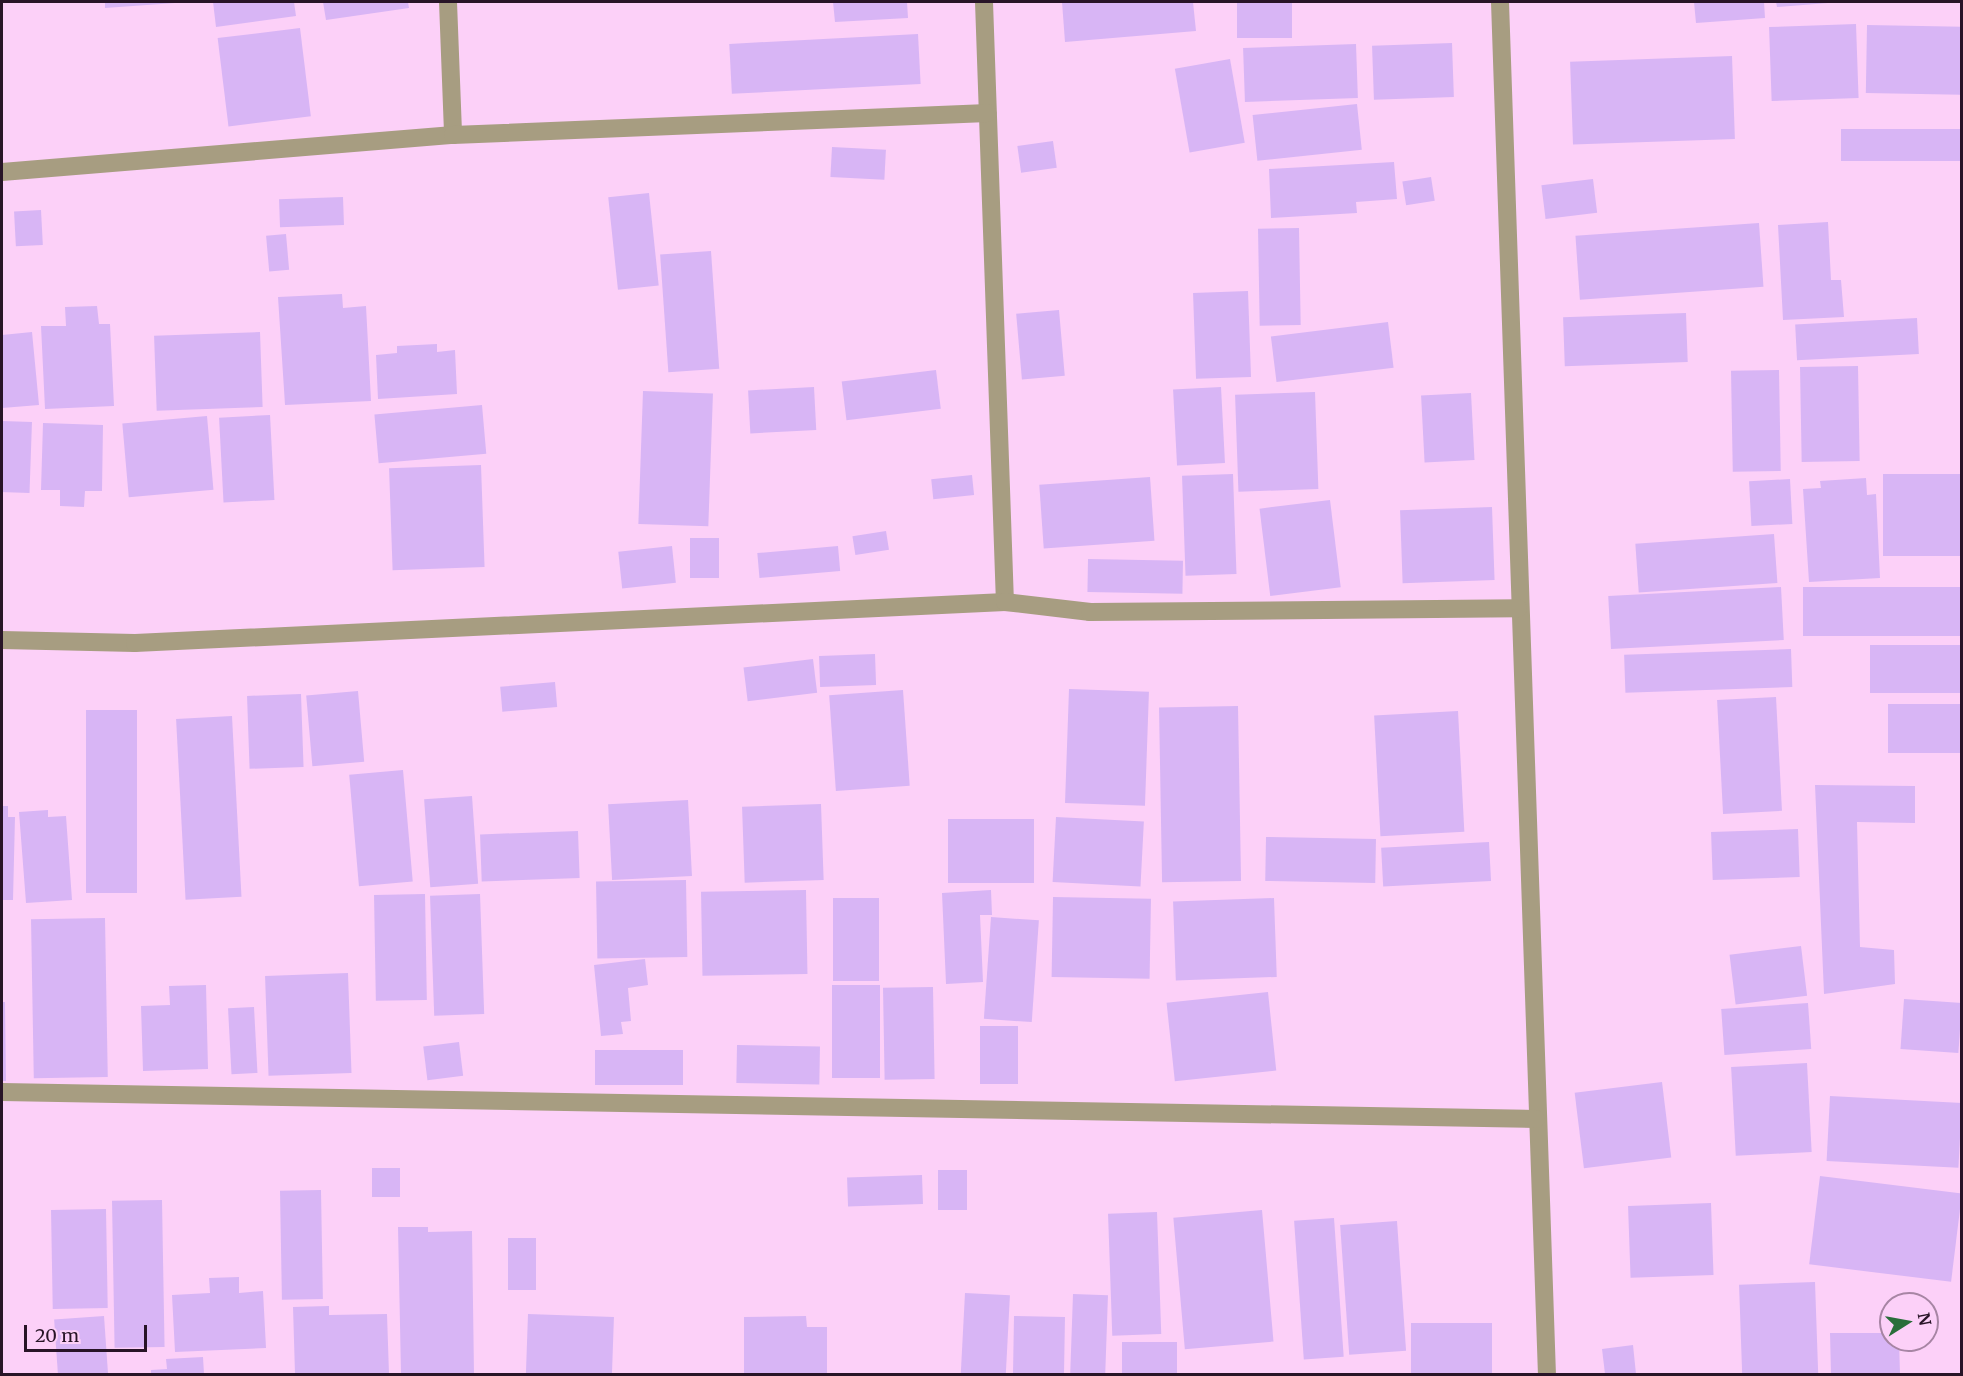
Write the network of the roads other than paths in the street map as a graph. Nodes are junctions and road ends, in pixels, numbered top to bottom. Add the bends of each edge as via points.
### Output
1 (448, 2) edge
2 (984, 2) edge
3 (1500, 2) edge
4 (988, 114) junction
5 (453, 135) junction
6 (2, 172) edge
7 (1005, 602) junction
8 (1518, 608) junction
9 (2, 640) edge
10 (2, 1092) edge
11 (1536, 1119) junction
12 (1547, 1374) edge

1 - 5 street
2 - 4 street
3 - 8 street
4 - 5 street
4 - 7 street
5 - 6 street
7 - 8 street via 1090,612
7 - 9 street via 135,643
8 - 11 street
10 - 11 street
11 - 12 street

